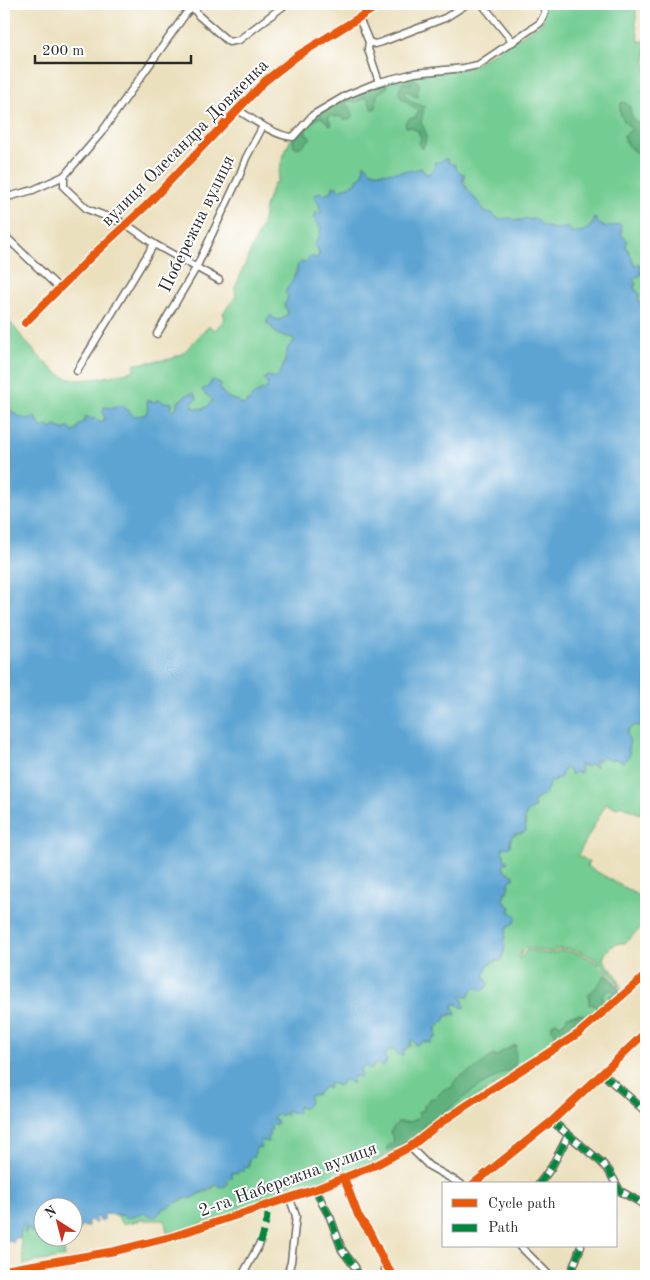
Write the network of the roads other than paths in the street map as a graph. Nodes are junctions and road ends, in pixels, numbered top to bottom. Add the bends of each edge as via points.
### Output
1 (286, 4) edge
2 (381, 4) edge
3 (467, 4) edge
4 (482, 4) edge
5 (543, 4) edge
6 (196, 6) edge
7 (359, 18) junction
8 (369, 42) junction
9 (513, 42) junction
10 (379, 82) junction
11 (238, 110) junction
12 (263, 126) junction
13 (64, 176) junction
14 (4, 198) edge
15 (126, 224) junction
16 (4, 235) edge
17 (154, 244) junction
18 (196, 268) junction
19 (219, 280) dead end
20 (59, 288) junction
21 (25, 323) dead end
22 (157, 334) dead end
23 (77, 371) dead end
24 (646, 975) edge
25 (646, 1032) edge
26 (603, 1074) junction
27 (646, 1112) edge
28 (552, 1121) junction
29 (568, 1136) junction
30 (410, 1147) junction
31 (344, 1178) junction
32 (457, 1182) edge
33 (476, 1182) edge
34 (540, 1182) edge
35 (614, 1182) edge
36 (316, 1189) junction
37 (618, 1192) edge
38 (290, 1198) junction
39 (646, 1208) edge
40 (260, 1243) dead end
41 (522, 1248) edge
42 (580, 1248) edge
43 (384, 1262) junction
44 (4, 1270) edge
45 (242, 1276) edge
46 (287, 1276) edge
47 (358, 1276) edge
48 (386, 1276) edge
49 (393, 1276) edge
50 (550, 1276) edge
51 (570, 1276) edge

1 - 6 street via 240,40 229,42 199,16
2 - 7 street, вулиця Олесандра Довженка
3 - 8 street via 438,21 382,42
4 - 9 street
5 - 9 street via 540,23
6 - 13 street via 187,12 101,133
7 - 8 street
7 - 11 street, вулиця Олесандра Довженка via 284,65
8 - 10 street via 368,49
9 - 10 street via 485,61 469,67 424,71
10 - 12 street via 320,110 293,137
11 - 12 street
11 - 15 street, вулиця Олесандра Довженка
12 - 18 street, Побережна вулиця
13 - 14 street
13 - 15 street via 64,187 83,207
15 - 17 street
15 - 20 street, вулиця Олесандра Довженка
16 - 20 street
17 - 18 street
17 - 23 street
18 - 19 street
18 - 22 street, Побережна вулиця
20 - 21 street, вулиця Олесандра Довженка
24 - 30 main road, 2-га Набережна вулиця via 580,1033 467,1105
25 - 26 street
26 - 27 street
26 - 28 street
28 - 29 street
28 - 33 street
29 - 34 street
29 - 35 street via 601,1162
30 - 31 main road, 2-га Набережна вулиця
30 - 32 street via 429,1166
31 - 36 main road, 2-га Набережна вулиця
31 - 43 street via 358,1215
36 - 38 main road, 2-га Набережна вулиця
36 - 47 street via 342,1250
37 - 39 street
38 - 44 main road, 2-га Набережна вулиця via 170,1237 114,1251
38 - 46 street via 296,1223
40 - 45 street
41 - 50 street
42 - 51 street
43 - 48 street
43 - 49 street

